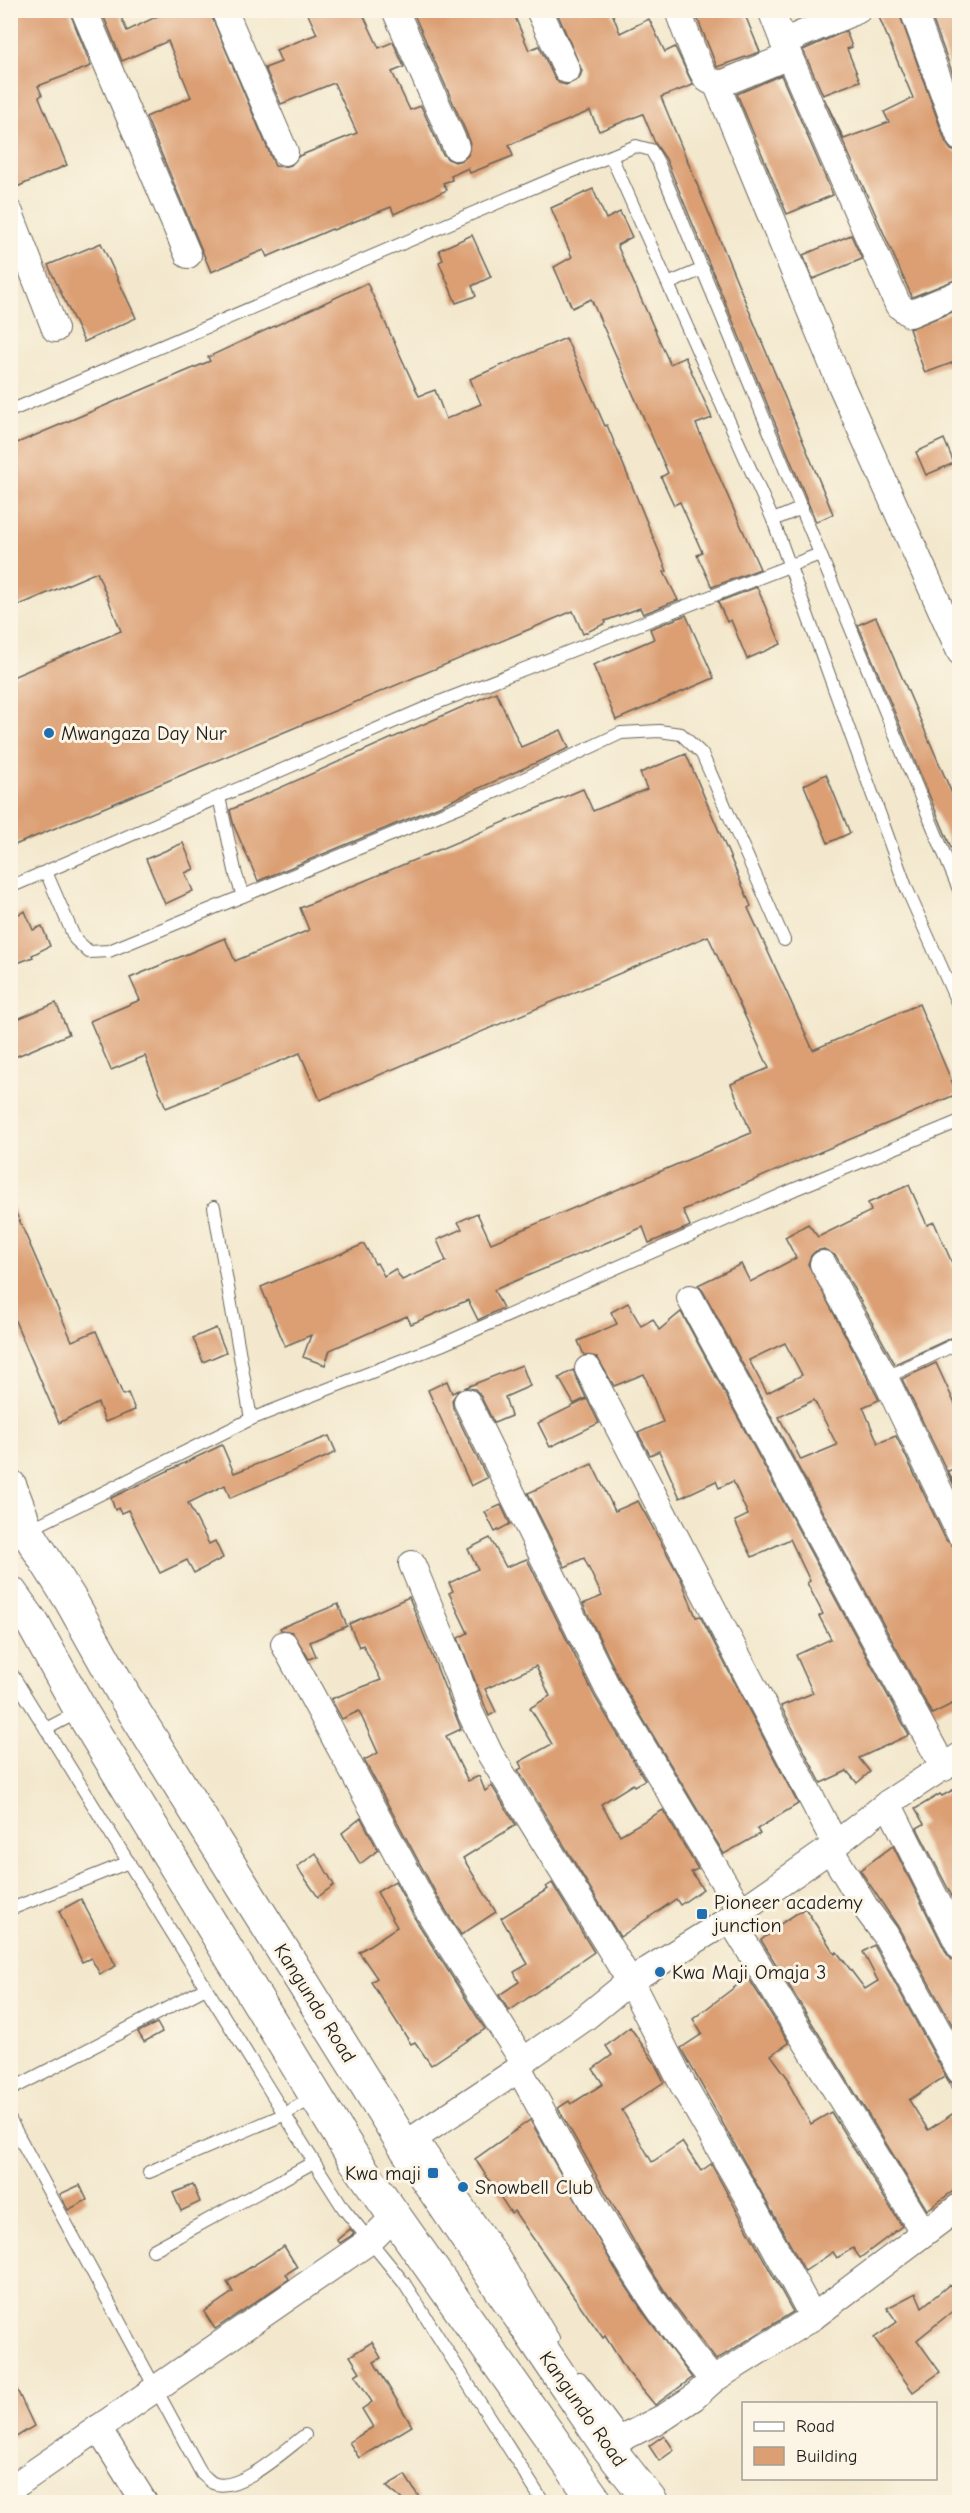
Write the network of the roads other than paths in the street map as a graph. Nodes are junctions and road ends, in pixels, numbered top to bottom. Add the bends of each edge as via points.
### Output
1 (84, 10) edge
2 (224, 10) edge
3 (395, 10) edge
4 (539, 10) edge
5 (678, 10) edge
6 (771, 10) edge
7 (858, 10) edge
8 (913, 10) edge
9 (786, 49) junction
10 (567, 70) dead end
11 (716, 83) junction
12 (960, 138) edge
13 (456, 147) dead end
14 (285, 152) dead end
15 (611, 156) junction
16 (10, 213) edge
17 (188, 255) dead end
18 (703, 270) junction
19 (670, 283) junction
20 (960, 293) edge
21 (55, 329) dead end
22 (10, 411) edge
23 (802, 508) junction
24 (773, 520) junction
25 (820, 554) junction
26 (789, 566) junction
27 (960, 652) edge
28 (219, 797) junction
29 (46, 872) junction
30 (10, 887) edge
31 (960, 892) edge
32 (243, 896) junction
33 (784, 940) dead end
34 (960, 1009) edge
35 (960, 1121) edge
36 (214, 1207) dead end
37 (823, 1264) dead end
38 (690, 1298) dead end
39 (960, 1342) edge
40 (588, 1369) dead end
41 (885, 1378) junction
42 (467, 1402) dead end
43 (251, 1419) junction
44 (10, 1486) edge
45 (960, 1534) edge
46 (19, 1535) edge
47 (412, 1564) dead end
48 (10, 1592) edge
49 (284, 1644) dead end
50 (10, 1671) edge
51 (81, 1711) junction
52 (46, 1729) junction
53 (952, 1762) edge
54 (888, 1803) junction
55 (833, 1847) junction
56 (129, 1862) junction
57 (16, 1907) dead end
58 (736, 1915) junction
59 (960, 1947) edge
60 (630, 1982) junction
61 (206, 1988) junction
62 (521, 2065) junction
63 (960, 2071) edge
64 (10, 2090) edge
65 (315, 2097) junction
66 (283, 2115) junction
67 (10, 2121) edge
68 (412, 2140) junction
69 (314, 2162) junction
70 (149, 2172) dead end
71 (960, 2206) edge
72 (395, 2216) junction
73 (924, 2233) junction
74 (371, 2240) junction
75 (153, 2250) dead end
76 (813, 2317) junction
77 (713, 2380) junction
78 (157, 2388) junction
79 (98, 2428) junction
80 (305, 2435) dead end
81 (616, 2441) junction
82 (10, 2489) edge
83 (144, 2502) edge
84 (542, 2502) edge
85 (596, 2502) edge
86 (651, 2502) edge

1 - 17 street
2 - 14 street
3 - 13 street
4 - 10 street
5 - 11 street via 708,79
6 - 9 street
7 - 9 street
8 - 12 street
9 - 11 street via 726,82
9 - 20 street via 898,305 910,314
11 - 27 street via 840,382
15 - 18 lane via 636,146 651,150
15 - 19 lane
15 - 22 lane
16 - 21 street
18 - 19 lane
18 - 23 lane
19 - 24 lane
23 - 24 lane
23 - 25 lane
24 - 26 lane
25 - 26 lane
25 - 31 lane
26 - 28 lane via 442,700
26 - 34 lane via 906,887
28 - 29 lane
28 - 32 lane
29 - 30 lane
29 - 32 lane via 75,939 89,952 109,951
32 - 33 lane via 502,789 621,734 659,731 681,734 702,754
35 - 43 lane via 784,1193 441,1345
36 - 43 lane
37 - 41 street
38 - 53 street
39 - 41 lane
40 - 55 street
41 - 45 street
42 - 58 street via 608,1689
43 - 46 lane
44 - 46 highway, Kangundo Road
46 - 68 highway, Kangundo Road via 70,1599 125,1697
47 - 60 street via 490,1754
48 - 51 highway via 33,1624
49 - 62 street via 427,1909
50 - 52 lane
51 - 52 lane
51 - 65 highway
52 - 56 lane
53 - 54 street
54 - 55 street
54 - 59 street
55 - 58 street
55 - 63 street
56 - 57 lane
56 - 61 lane
58 - 60 street
58 - 73 street
60 - 62 street
60 - 76 street
61 - 64 lane
61 - 66 lane
62 - 68 street
62 - 77 street via 613,2236 688,2351
65 - 66 lane
65 - 72 highway
66 - 69 lane
66 - 70 lane
67 - 78 lane
68 - 81 highway, Kangundo Road via 500,2290 563,2360
69 - 74 lane
69 - 75 lane
71 - 73 street
72 - 74 street
72 - 85 highway
73 - 76 street
74 - 78 street
74 - 84 lane via 438,2334
76 - 77 street
77 - 81 street via 666,2416
78 - 79 street
78 - 80 lane via 202,2474 213,2483 242,2481
79 - 82 street
79 - 83 street
81 - 86 highway, Kangundo Road

